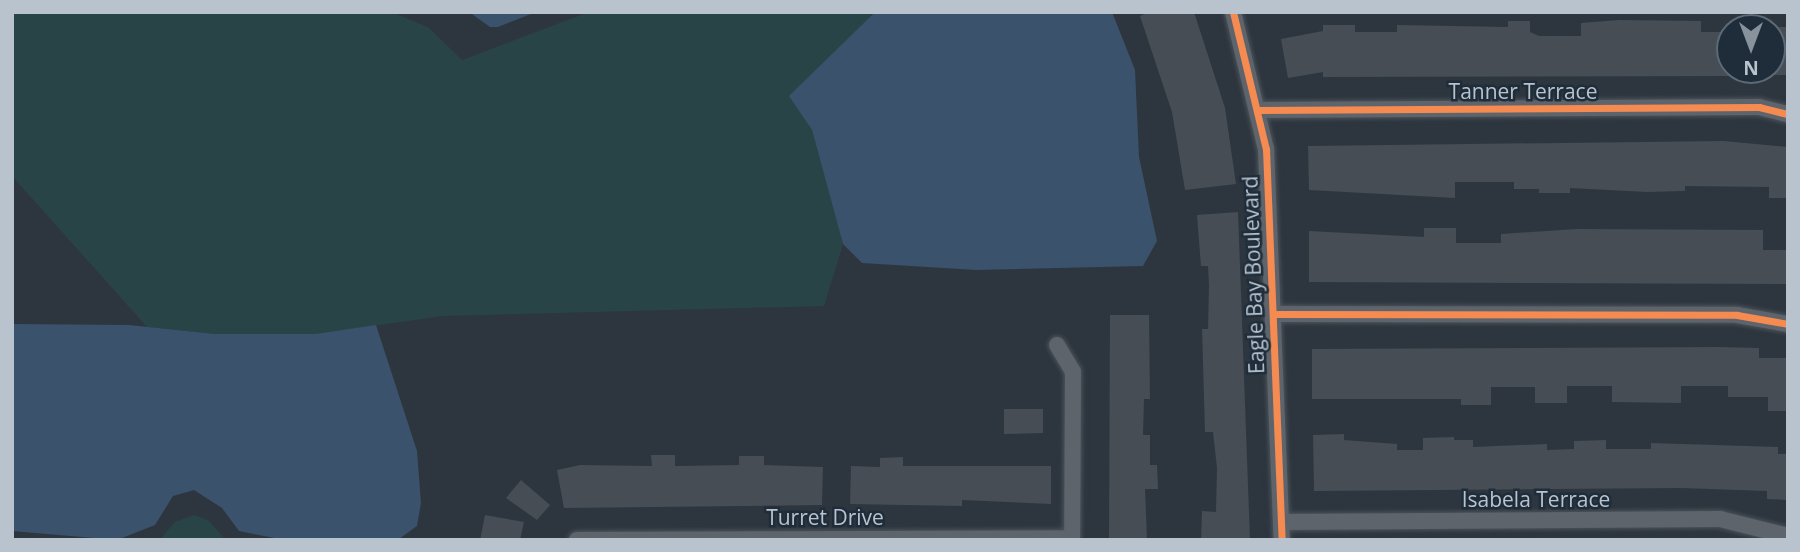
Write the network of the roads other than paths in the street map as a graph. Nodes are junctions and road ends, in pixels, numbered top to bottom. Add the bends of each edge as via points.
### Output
1 (1233, 12) edge
2 (1258, 110) junction
3 (1788, 114) edge
4 (1273, 314) junction
5 (1788, 324) edge
6 (1057, 345) dead end
7 (1282, 522) junction
8 (1788, 536) edge
9 (1072, 539) edge
10 (577, 540) edge
11 (1282, 540) edge

1 - 2 street, Eagle Bay Boulevard
2 - 3 street, Tanner Terrace via 1759,107
2 - 4 street, Eagle Bay Boulevard via 1265,149
4 - 5 street via 1737,315
4 - 7 street, Eagle Bay Boulevard
6 - 9 street, Turret Drive via 1073,372
7 - 8 street, Isabela Terrace via 1720,519
7 - 11 street, Eagle Bay Boulevard
9 - 10 street, Turret Drive

